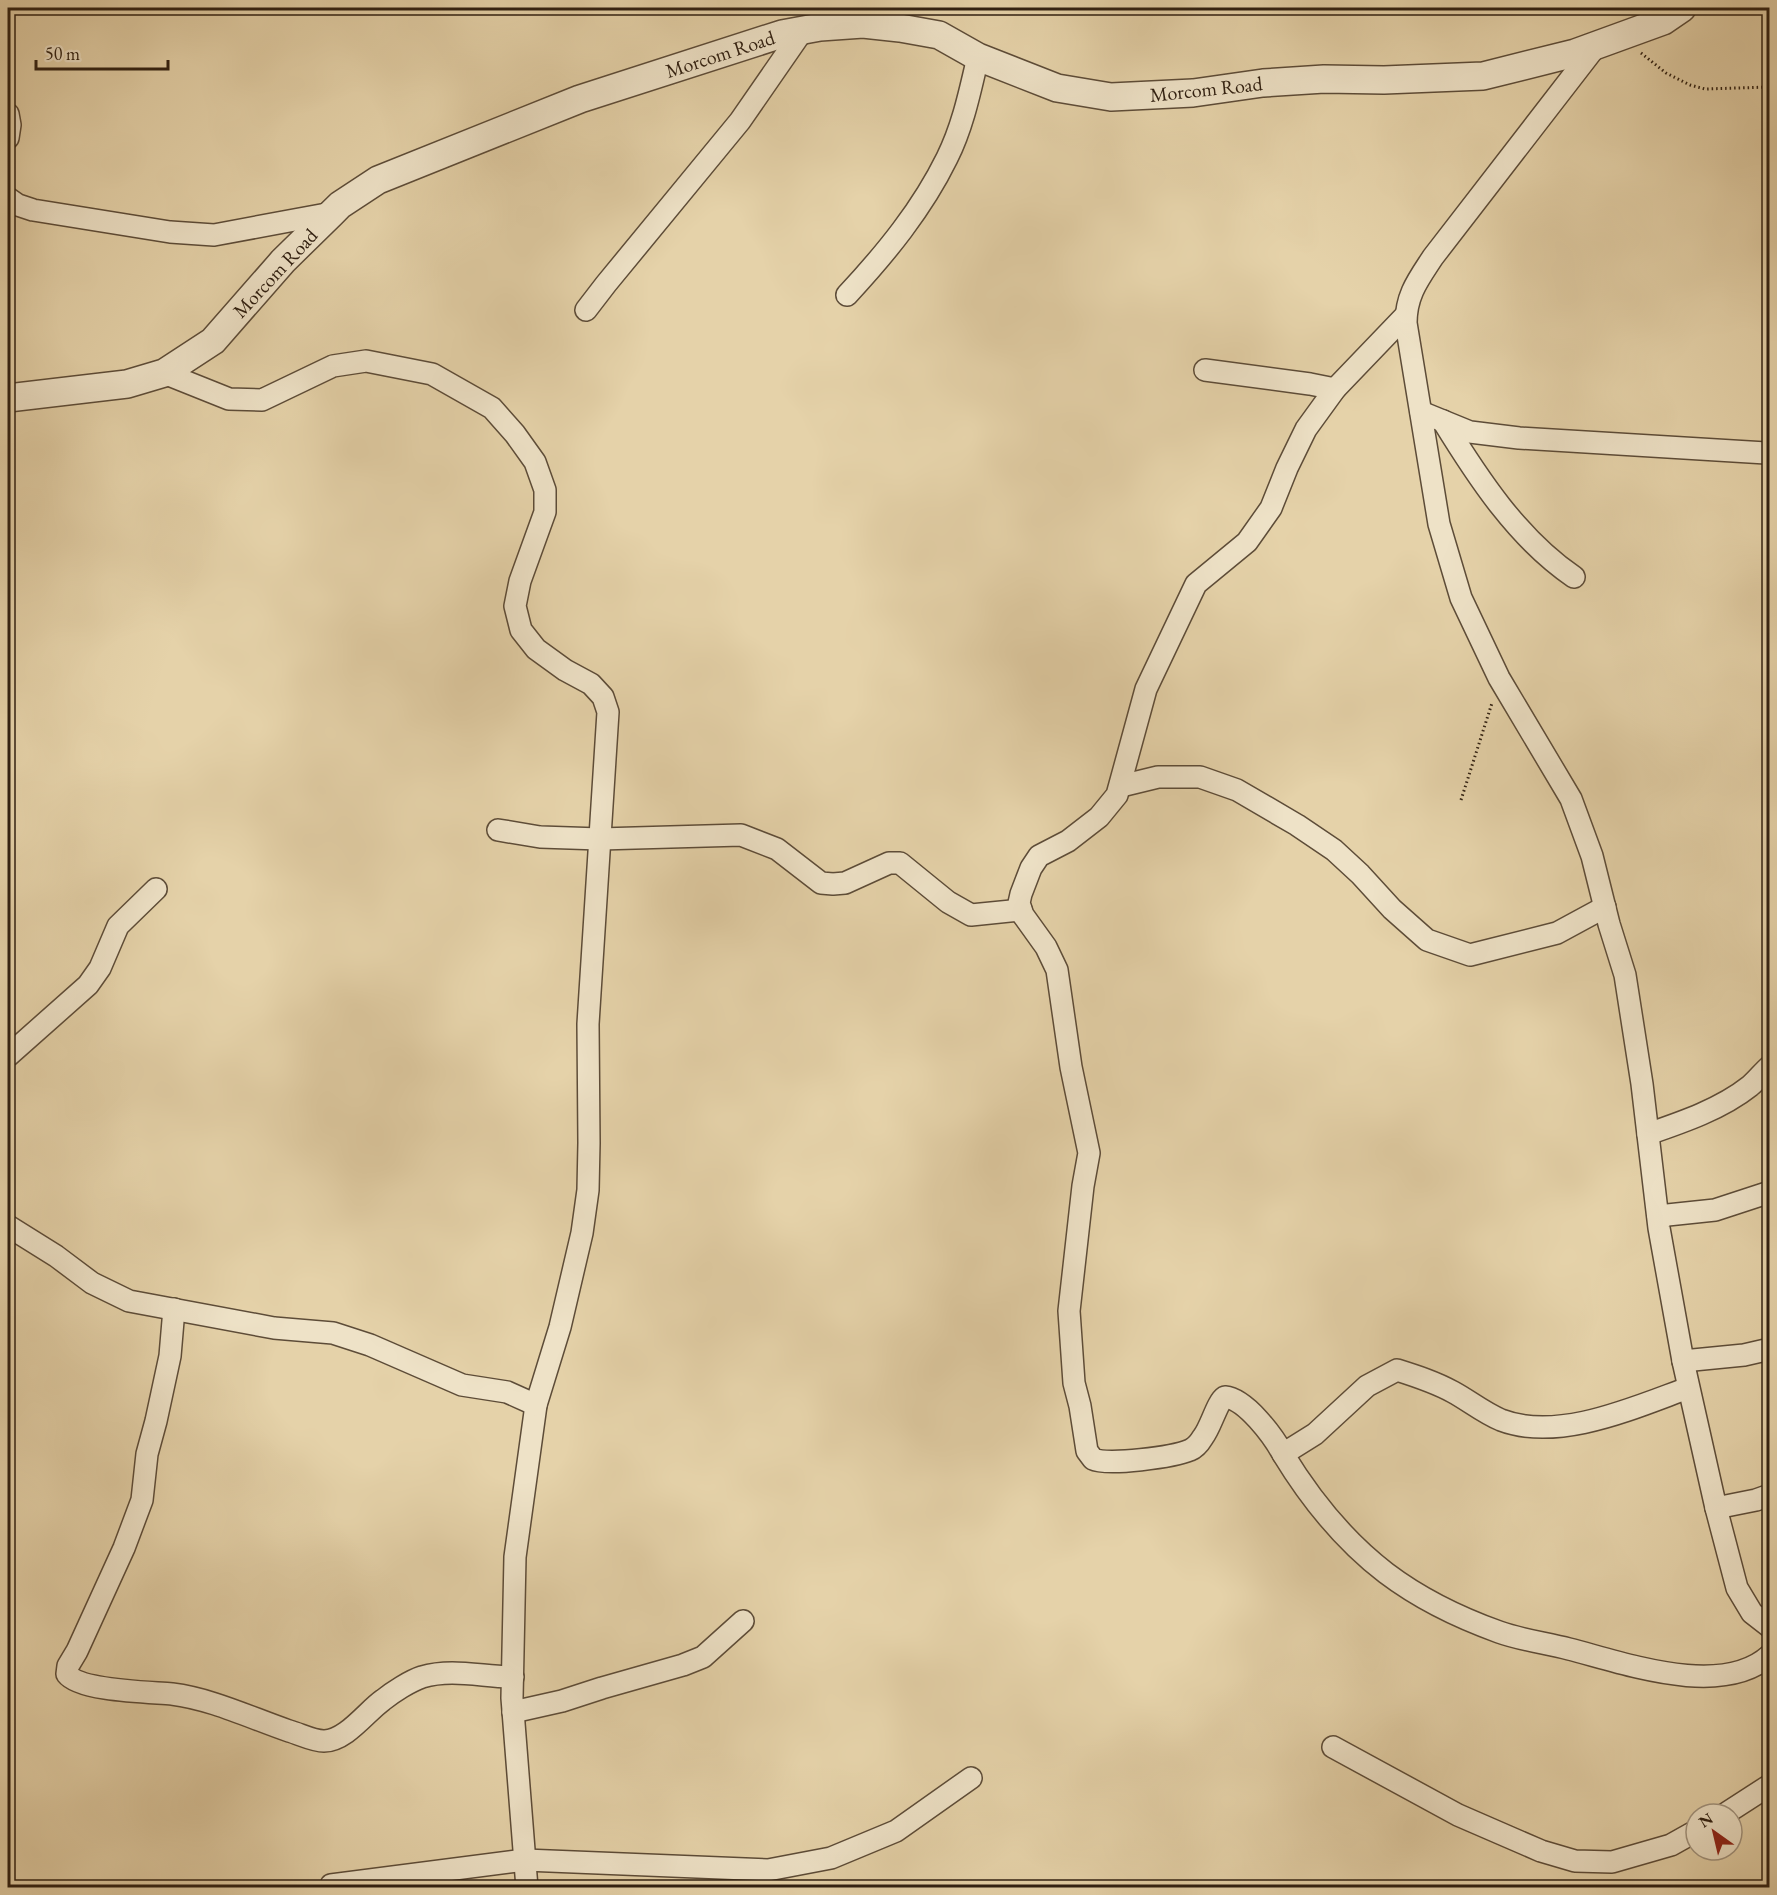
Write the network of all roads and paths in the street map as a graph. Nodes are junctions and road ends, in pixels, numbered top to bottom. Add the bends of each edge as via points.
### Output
1 (1683, 8) edge
2 (803, 30) junction
3 (1622, 36) junction
4 (1596, 46) junction
5 (978, 57) junction
6 (1770, 87) edge
7 (8, 114) edge
8 (8, 138) edge
9 (8, 198) edge
10 (332, 213) junction
11 (847, 295) dead end
12 (586, 310) dead end
13 (1406, 315) junction
14 (1205, 370) dead end
15 (164, 373) junction
16 (1335, 389) junction
17 (8, 398) edge
18 (1421, 412) junction
19 (1443, 421) junction
20 (1766, 453) dead end
21 (1574, 577) dead end
22 (1500, 678) junction
23 (1121, 786) junction
24 (1461, 800) dead end
25 (498, 830) dead end
26 (600, 839) junction
27 (156, 889) dead end
28 (1605, 907) junction
29 (1021, 910) junction
30 (8, 1056) edge
31 (1770, 1066) edge
32 (1648, 1134) junction
33 (1770, 1192) edge
34 (1658, 1216) junction
35 (8, 1226) edge
36 (174, 1309) junction
37 (1770, 1349) edge
38 (1683, 1361) junction
39 (1688, 1388) junction
40 (536, 1405) junction
41 (1283, 1454) junction
42 (1770, 1495) edge
43 (1716, 1508) junction
44 (743, 1621) dead end
45 (1770, 1627) edge
46 (1770, 1655) edge
47 (513, 1677) junction
48 (513, 1712) junction
49 (1333, 1747) dead end
50 (972, 1778) dead end
51 (1770, 1785) edge
52 (1744, 1802) edge
53 (1684, 1838) edge
54 (525, 1860) junction
55 (331, 1885) dead end
56 (527, 1887) edge

1 - 3 street, Morcom Road via 1663,21
2 - 5 street, Morcom Road via 864,24 900,28 939,35
2 - 10 street, Morcom Road via 580,99 378,180
2 - 12 street via 740,121
3 - 4 street, Morcom Road
3 - 6 path via 1665,73 1690,85 1705,89
4 - 5 street, Morcom Road via 1483,76 1324,78 1193,93 1111,97 1057,88
4 - 13 street via 1433,257 1413,287
5 - 11 street via 968,103 948,157 913,216
7 - 8 street
9 - 10 street via 33,210 214,235
10 - 15 street, Morcom Road via 283,261 213,341
13 - 16 street
13 - 18 street
14 - 16 street
15 - 17 street, Morcom Road via 128,384
15 - 26 street via 229,399 262,400 333,366 366,361 432,374 492,408 535,462 545,490 544,512 515,606 521,630 536,649 591,684 608,712
16 - 23 street via 1306,429 1271,508 1247,543 1196,584 1146,689
18 - 19 street
18 - 22 street via 1438,524 1461,598
19 - 20 street via 1470,432 1519,438
19 - 21 street via 1502,506 1558,566
22 - 24 path
22 - 28 street via 1571,799
23 - 28 street via 1158,777 1200,777 1237,790 1334,850 1427,940 1470,955 1557,933
23 - 29 street via 1100,817 1034,861 1021,894
25 - 26 street via 540,837
26 - 29 street via 741,835 777,849 821,883 844,883 889,863 900,863 948,902 971,915
26 - 40 street via 588,1024 588,1190 560,1327
27 - 30 street via 118,926 88,985
28 - 32 street via 1625,975
29 - 41 street via 1057,970 1089,1153 1069,1311 1074,1383 1089,1456 1105,1462 1191,1449 1206,1433 1219,1401 1225,1397 1233,1398 1255,1416
31 - 32 street via 1750,1086 1722,1103
32 - 34 street
33 - 34 street via 1715,1210
34 - 38 street
35 - 36 street via 92,1282 129,1301
36 - 40 street via 274,1328 333,1333 462,1385 507,1392
36 - 47 street via 170,1356 147,1454 142,1500 124,1548 68,1666 70,1678 79,1683 183,1697 325,1741 356,1725 382,1700 421,1677 449,1672
37 - 38 street
38 - 39 street
39 - 41 street via 1594,1420 1528,1428 1499,1419 1451,1391 1397,1370 1367,1386 1315,1434
39 - 43 street
40 - 47 street via 514,1557
41 - 46 street via 1331,1523 1386,1573 1420,1595 1499,1632 1651,1671 1698,1675 1741,1672
42 - 43 street
43 - 45 street via 1737,1588 1752,1613
44 - 48 street via 703,1657 683,1665
47 - 48 street
48 - 54 street
49 - 53 street via 1458,1815 1541,1851 1575,1861 1612,1862
50 - 54 street via 896,1831 831,1858 768,1870
51 - 52 street
54 - 55 street
54 - 56 street

